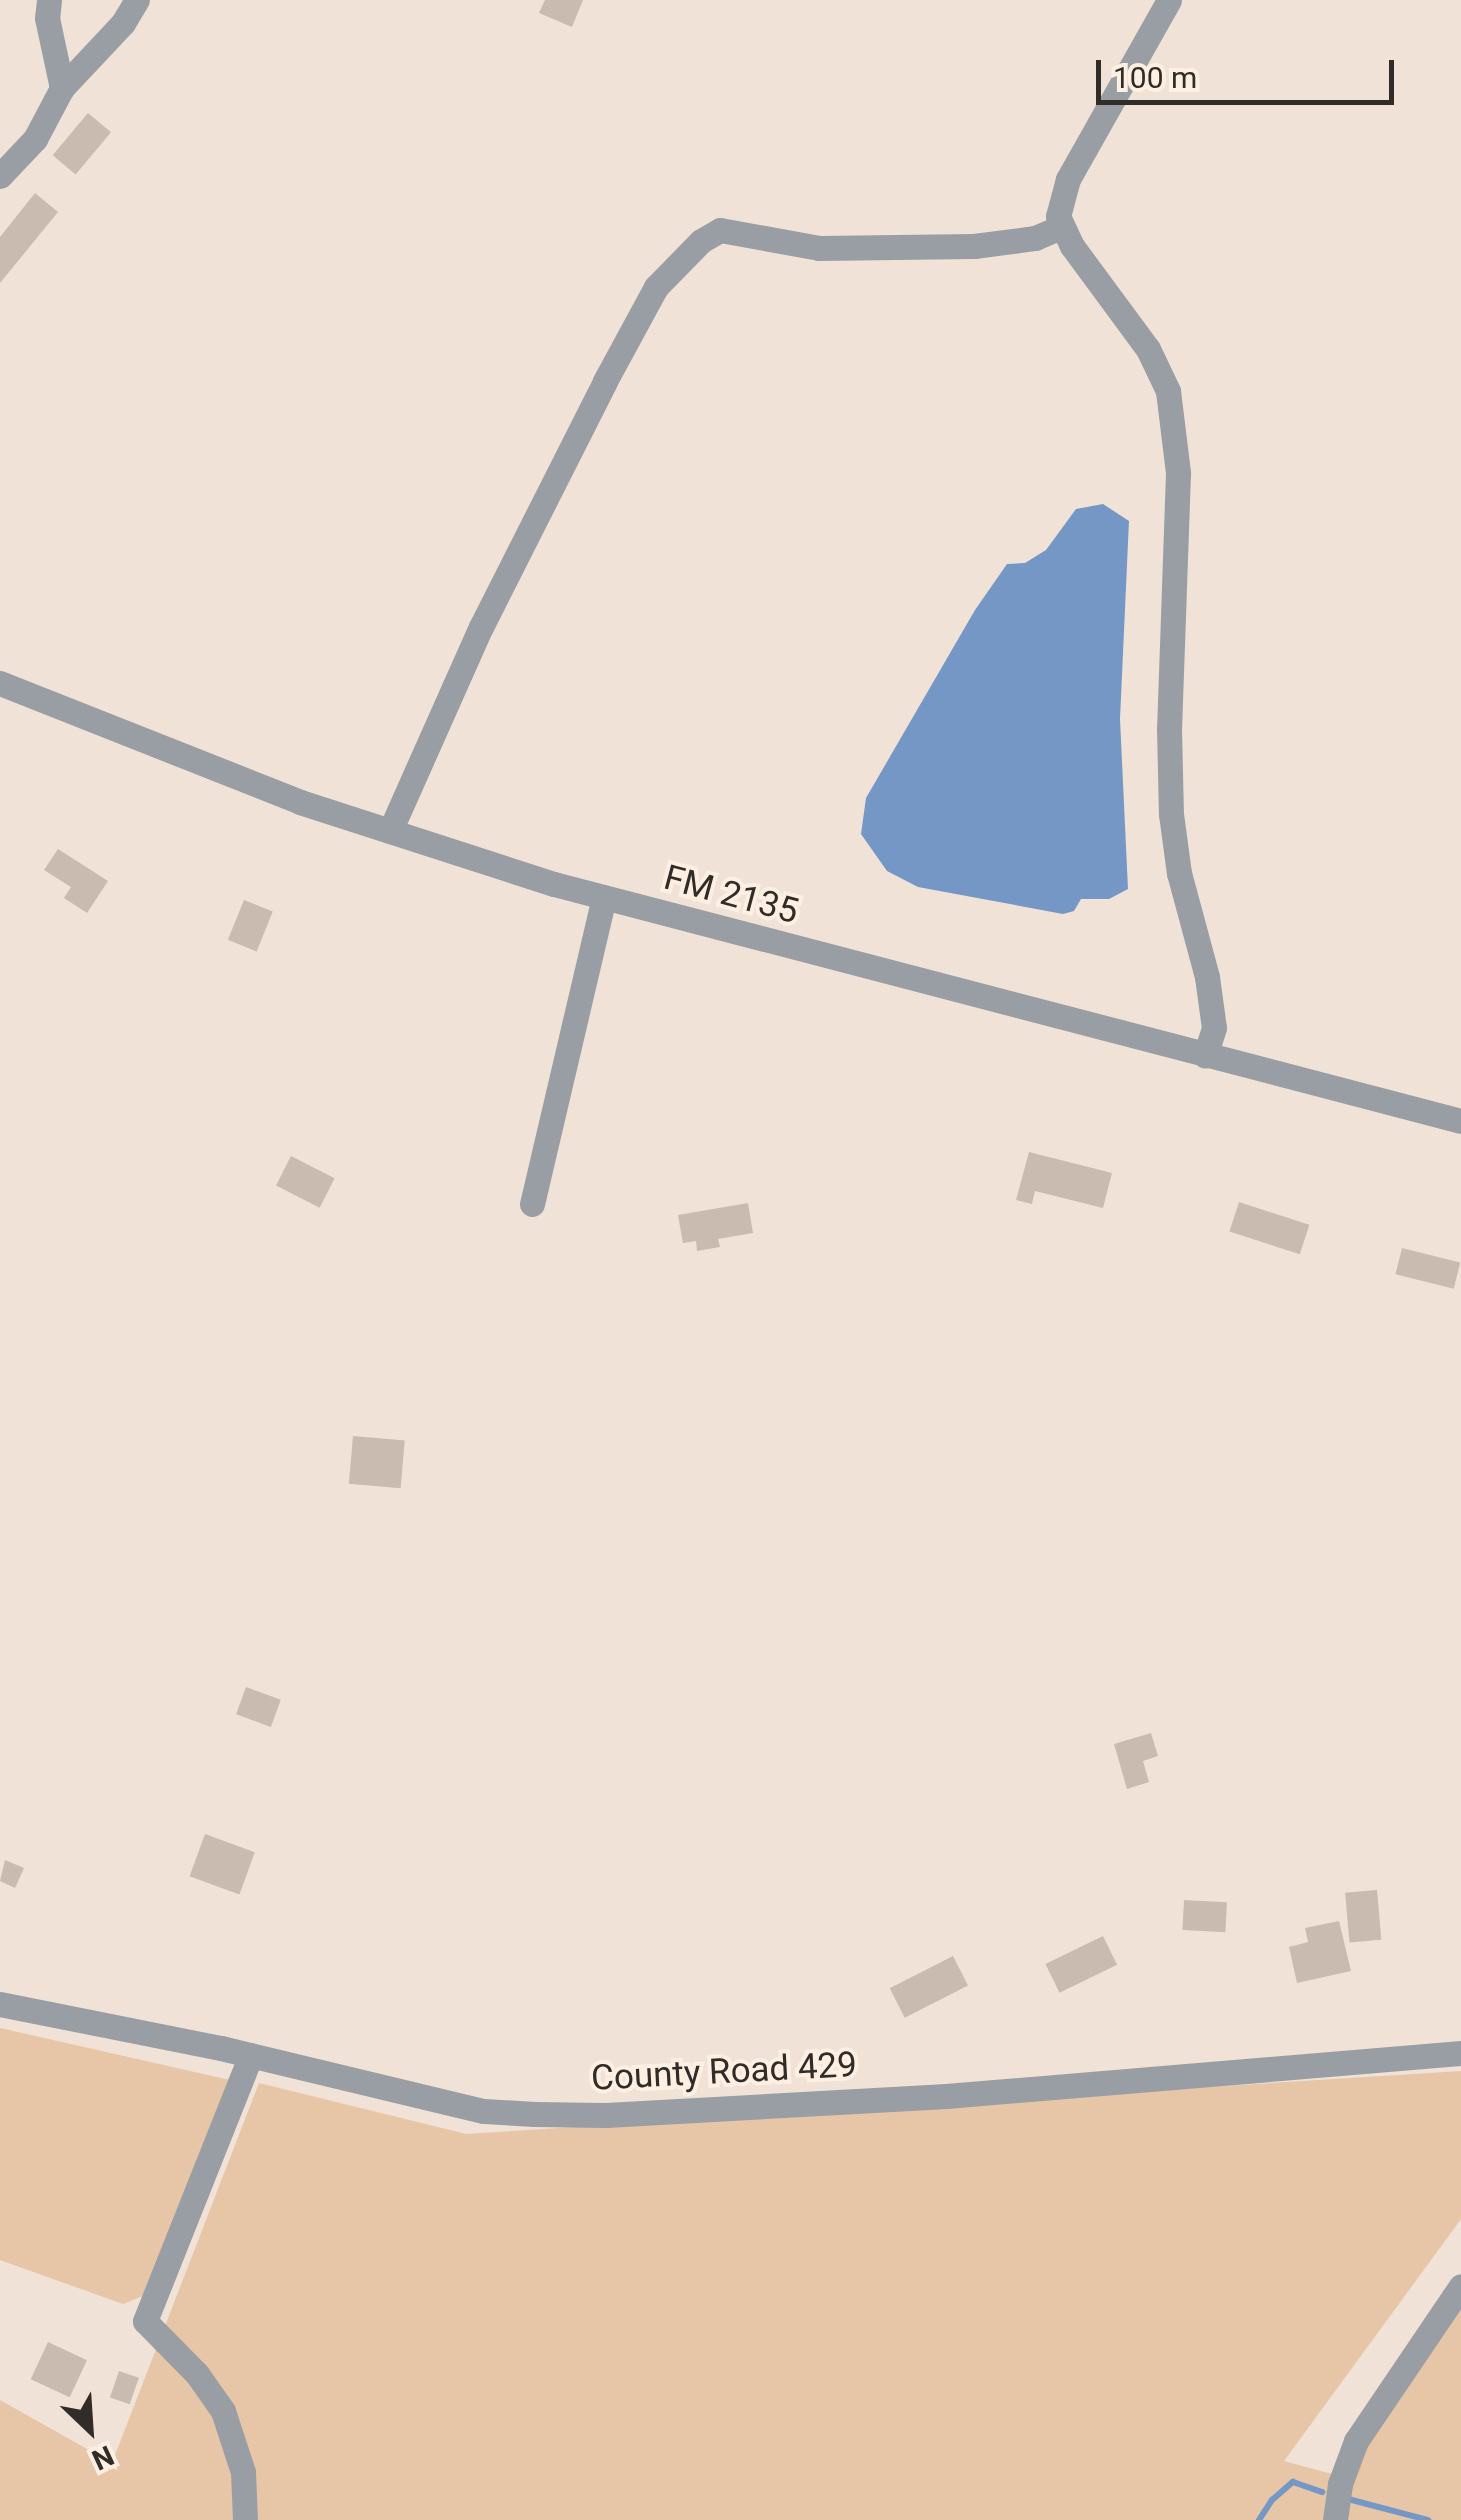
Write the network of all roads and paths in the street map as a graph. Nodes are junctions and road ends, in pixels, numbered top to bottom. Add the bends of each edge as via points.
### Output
1 (50, 0) edge
2 (137, 0) edge
3 (1168, 0) edge
4 (62, 88) junction
5 (0, 176) edge
6 (1062, 226) junction
7 (0, 683) edge
8 (390, 831) junction
9 (604, 897) junction
10 (1206, 1056) junction
11 (1461, 1120) edge
12 (532, 1204) dead end
13 (0, 2004) edge
14 (1461, 2054) edge
15 (252, 2055) junction
16 (1461, 2286) edge
17 (246, 2520) edge
18 (1335, 2520) edge

1 - 4 street via 47,18
2 - 4 street
3 - 6 street via 1068,179 1058,216
4 - 5 street via 35,139
6 - 8 street via 1035,238 974,246 819,248 720,230 702,241 656,286 605,381 481,627
6 - 10 street via 1148,349 1168,391 1178,474 1171,814 1207,977 1214,1028
7 - 8 street, FM 2135 / FM 2135 via 236,778
8 - 9 street, FM 2135 / FM 2135
9 - 10 street, FM 2135 / FM 2135
9 - 12 street
10 - 11 street, FM 2135 / FM 2135
13 - 15 street, County Road 429
14 - 15 street, County Road 429 via 946,2096 606,2115 484,2111
15 - 17 street via 145,2321 198,2374 222,2411 243,2472
16 - 18 street via 1356,2440

